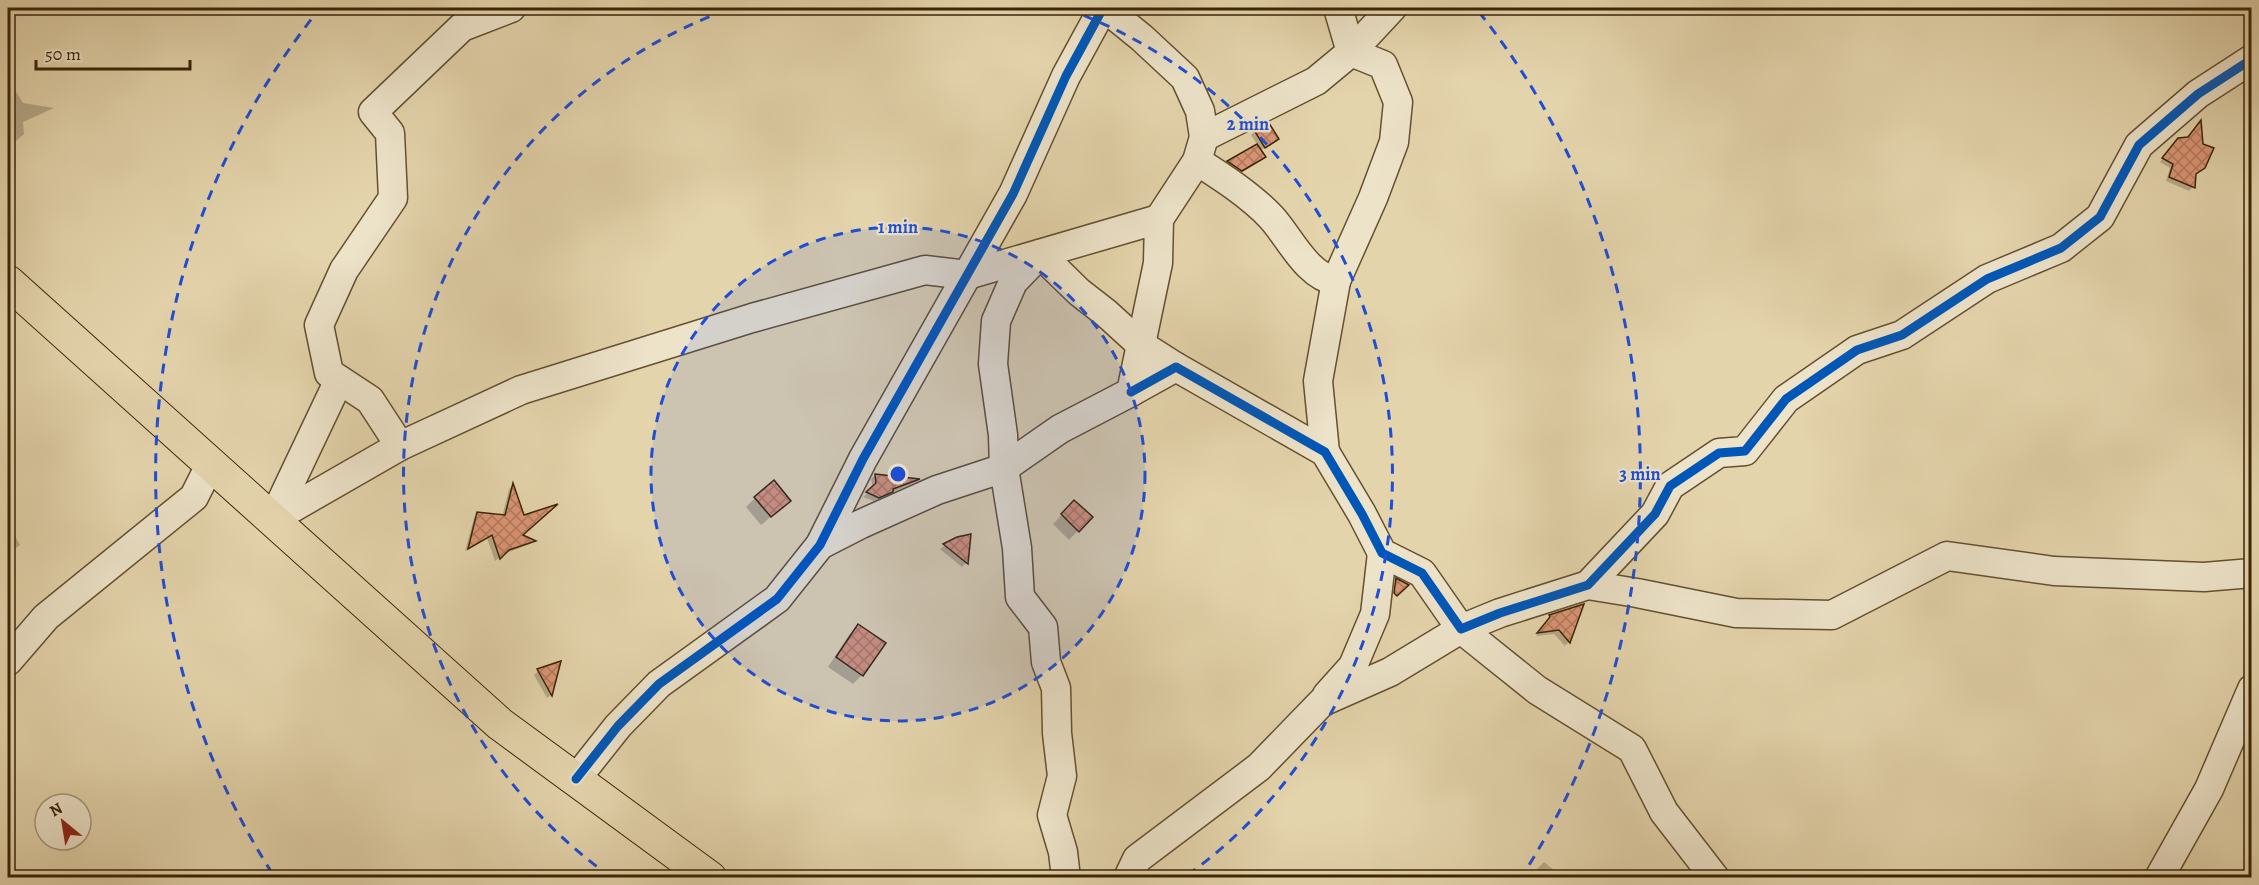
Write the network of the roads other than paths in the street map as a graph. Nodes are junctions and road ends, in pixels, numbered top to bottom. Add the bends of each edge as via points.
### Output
1 (510, 8) edge
2 (1104, 8) edge
3 (1338, 8) edge
4 (1392, 8) edge
5 (1351, 52) junction
6 (2252, 59) edge
7 (1200, 149) junction
8 (1160, 219) junction
9 (1040, 254) junction
10 (967, 274) junction
11 (1336, 281) junction
12 (8, 282) edge
13 (1140, 344) junction
14 (1176, 367) junction
15 (339, 380) junction
16 (1131, 392) junction
17 (400, 446) junction
18 (1325, 452) junction
19 (210, 463) junction
20 (1004, 468) junction
21 (273, 519) junction
22 (820, 545) junction
23 (1382, 553) junction
24 (2252, 573) edge
25 (1588, 585) junction
26 (1461, 629) junction
27 (8, 661) edge
28 (2250, 696) edge
29 (1322, 702) junction
30 (576, 780) junction
31 (710, 878) edge
32 (1066, 878) edge
33 (1128, 878) edge
34 (1715, 878) edge
35 (2159, 878) edge

1 - 15 street via 462,27 373,112 390,133 393,198 344,270 319,325 329,373
2 - 7 street via 1185,78 1200,111
2 - 10 street via 1066,76 1013,194
3 - 5 street
4 - 5 street
5 - 7 street via 1316,81
5 - 11 street via 1383,65 1398,102 1394,142
6 - 25 street via 2198,94 2139,145 2100,217 2061,248 1987,279 1902,335 1857,350 1786,399 1745,451 1719,453 1670,486 1655,514
7 - 8 street
7 - 11 street via 1271,217 1304,261
8 - 9 street
8 - 13 street via 1158,263
9 - 10 street
9 - 13 street
9 - 20 street via 1013,282 996,321 993,364 1004,435
10 - 17 street via 925,270 752,318 521,390
10 - 22 street via 863,459
11 - 18 street via 1318,381
12 - 19 main road
13 - 14 street
13 - 16 street
14 - 16 street
14 - 18 street
15 - 17 street via 370,400
15 - 21 street
16 - 20 street via 1060,429
17 - 21 street
18 - 23 street
19 - 21 main road
19 - 27 street via 194,497 46,617
20 - 22 street via 937,490
20 - 32 street via 1017,548 1020,597 1043,627 1046,662 1056,688 1062,776 1052,815
21 - 30 main road via 500,724
22 - 30 street via 777,599 659,684 618,726
23 - 26 street via 1422,573
23 - 29 street via 1375,614 1353,666
24 - 25 street via 2204,577 2054,571 1947,556 1832,615 1736,613
25 - 26 street
26 - 29 street via 1390,672
26 - 34 street via 1537,690 1632,749 1664,812
28 - 35 street via 2209,789
29 - 33 street via 1259,767 1137,859
30 - 31 main road

